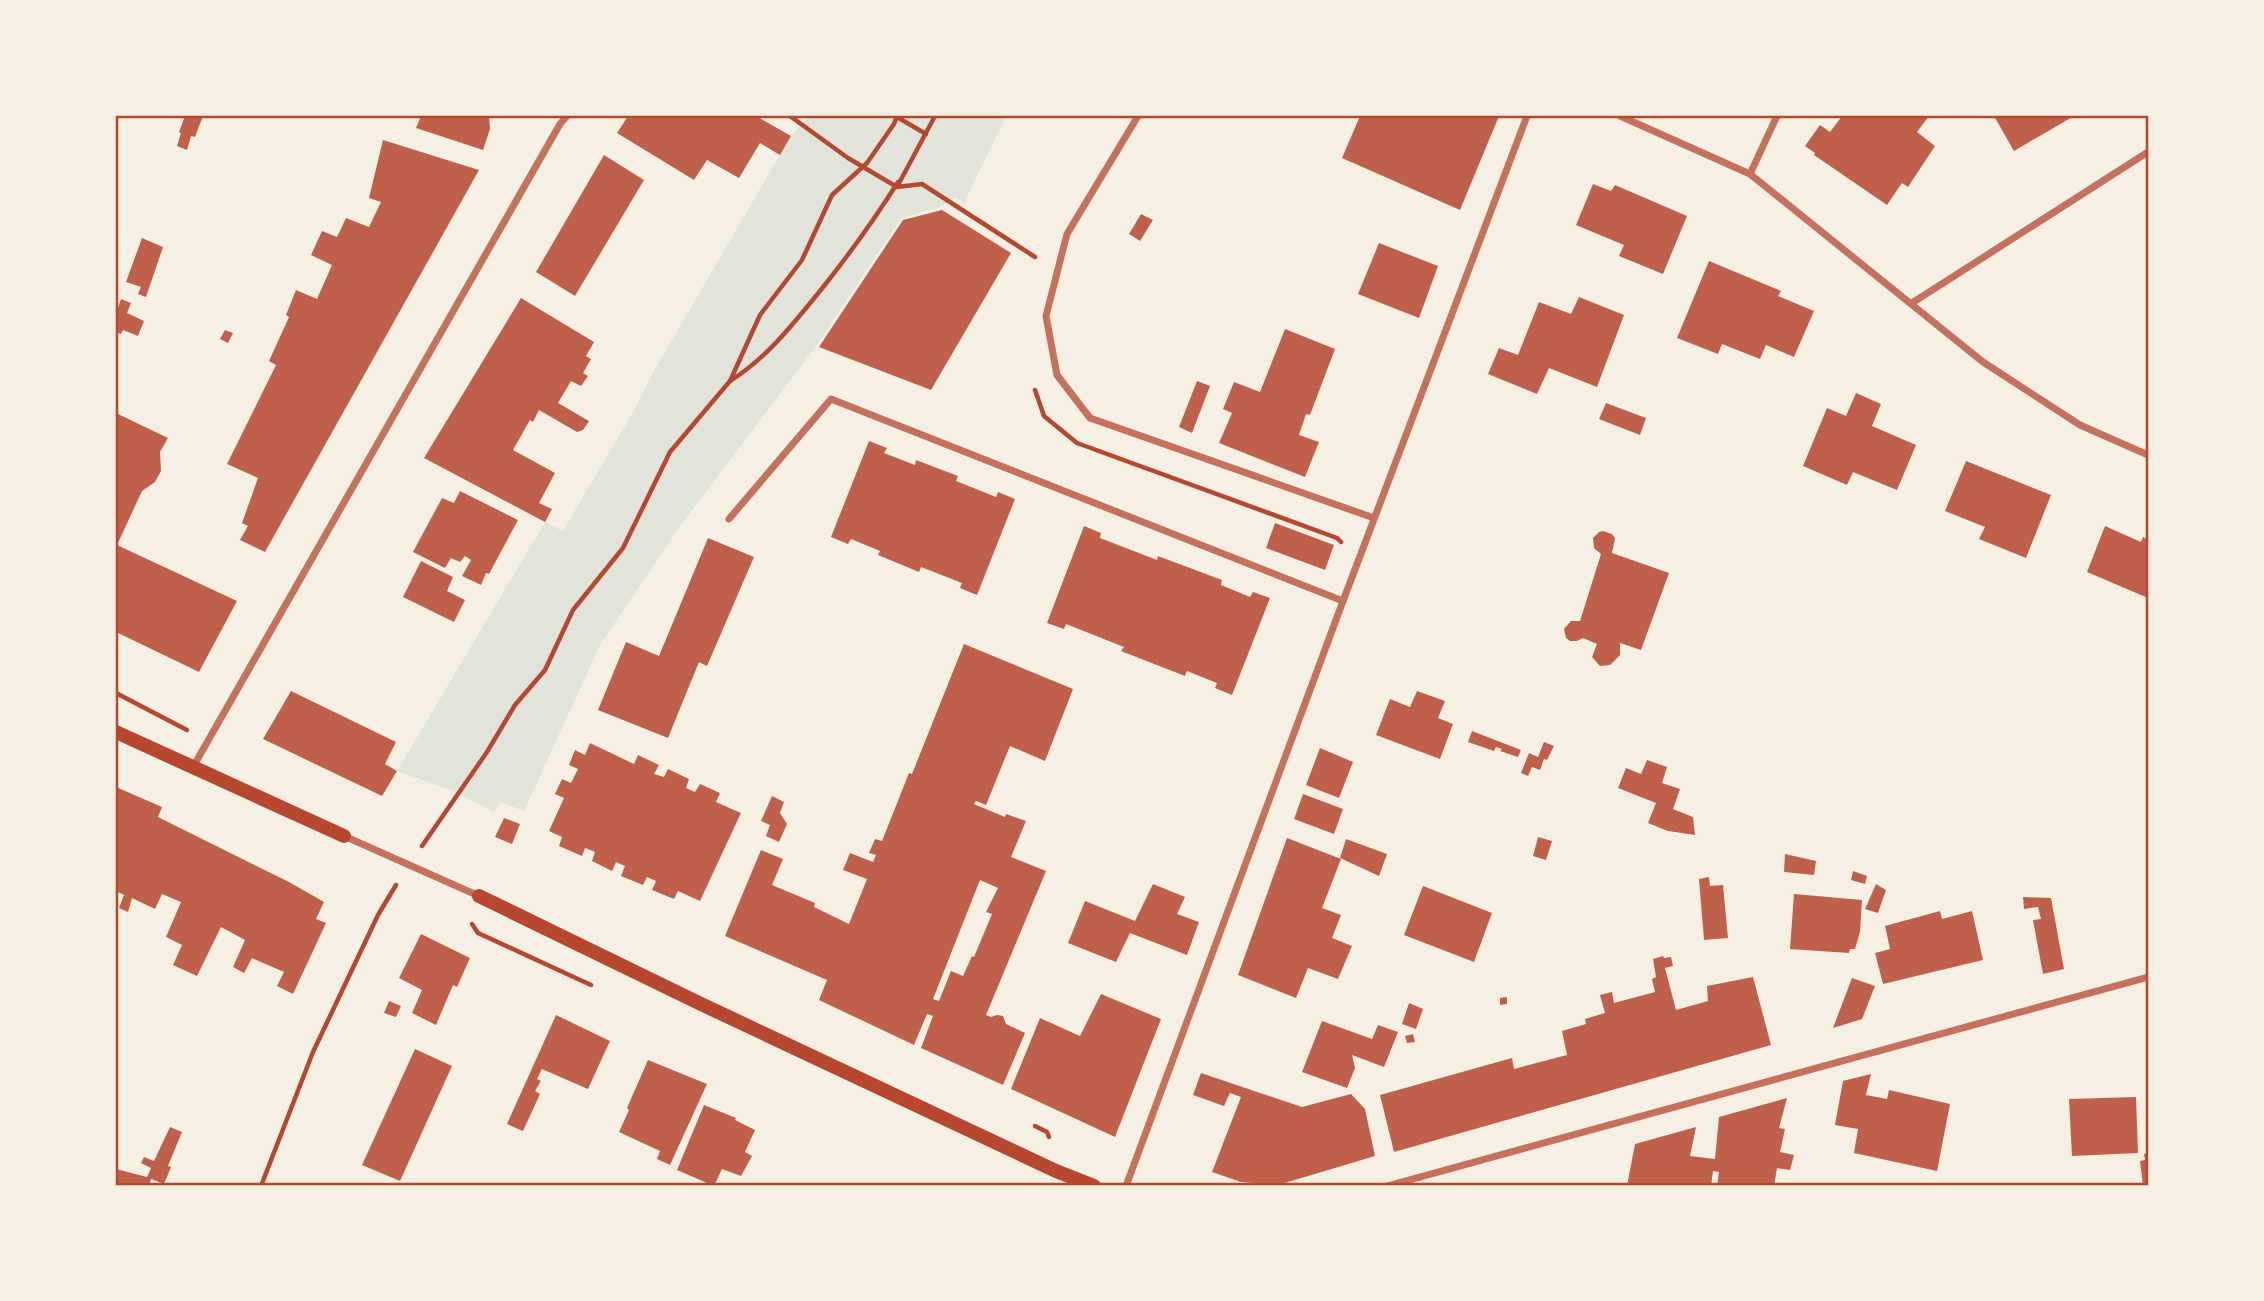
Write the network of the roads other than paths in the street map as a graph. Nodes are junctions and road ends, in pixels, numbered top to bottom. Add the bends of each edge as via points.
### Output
1 (567, 116) edge
2 (1138, 116) edge
3 (1527, 116) edge
4 (1620, 116) edge
5 (1777, 116) edge
6 (560, 120) edge
7 (2148, 152) edge
8 (1750, 174) junction
9 (1912, 303) junction
10 (2148, 455) edge
11 (1374, 518) junction
12 (729, 519) dead end
13 (1343, 601) junction
14 (116, 732) edge
15 (193, 768) junction
16 (344, 836) joint
17 (479, 896) joint
18 (2148, 977) edge
19 (1094, 1185) edge
20 (1126, 1185) edge
21 (1387, 1185) edge

1 - 6 street
2 - 11 street via 1067,234 1046,316 1057,375 1090,418
3 - 11 street
4 - 8 street
5 - 8 street
6 - 15 street
7 - 9 street
8 - 9 street
9 - 10 street via 1983,362 2080,425
11 - 13 street
12 - 13 street via 831,400
13 - 20 street
14 - 15 main road
15 - 16 main road
16 - 17 street
17 - 19 main road via 762,1033
18 - 21 street

